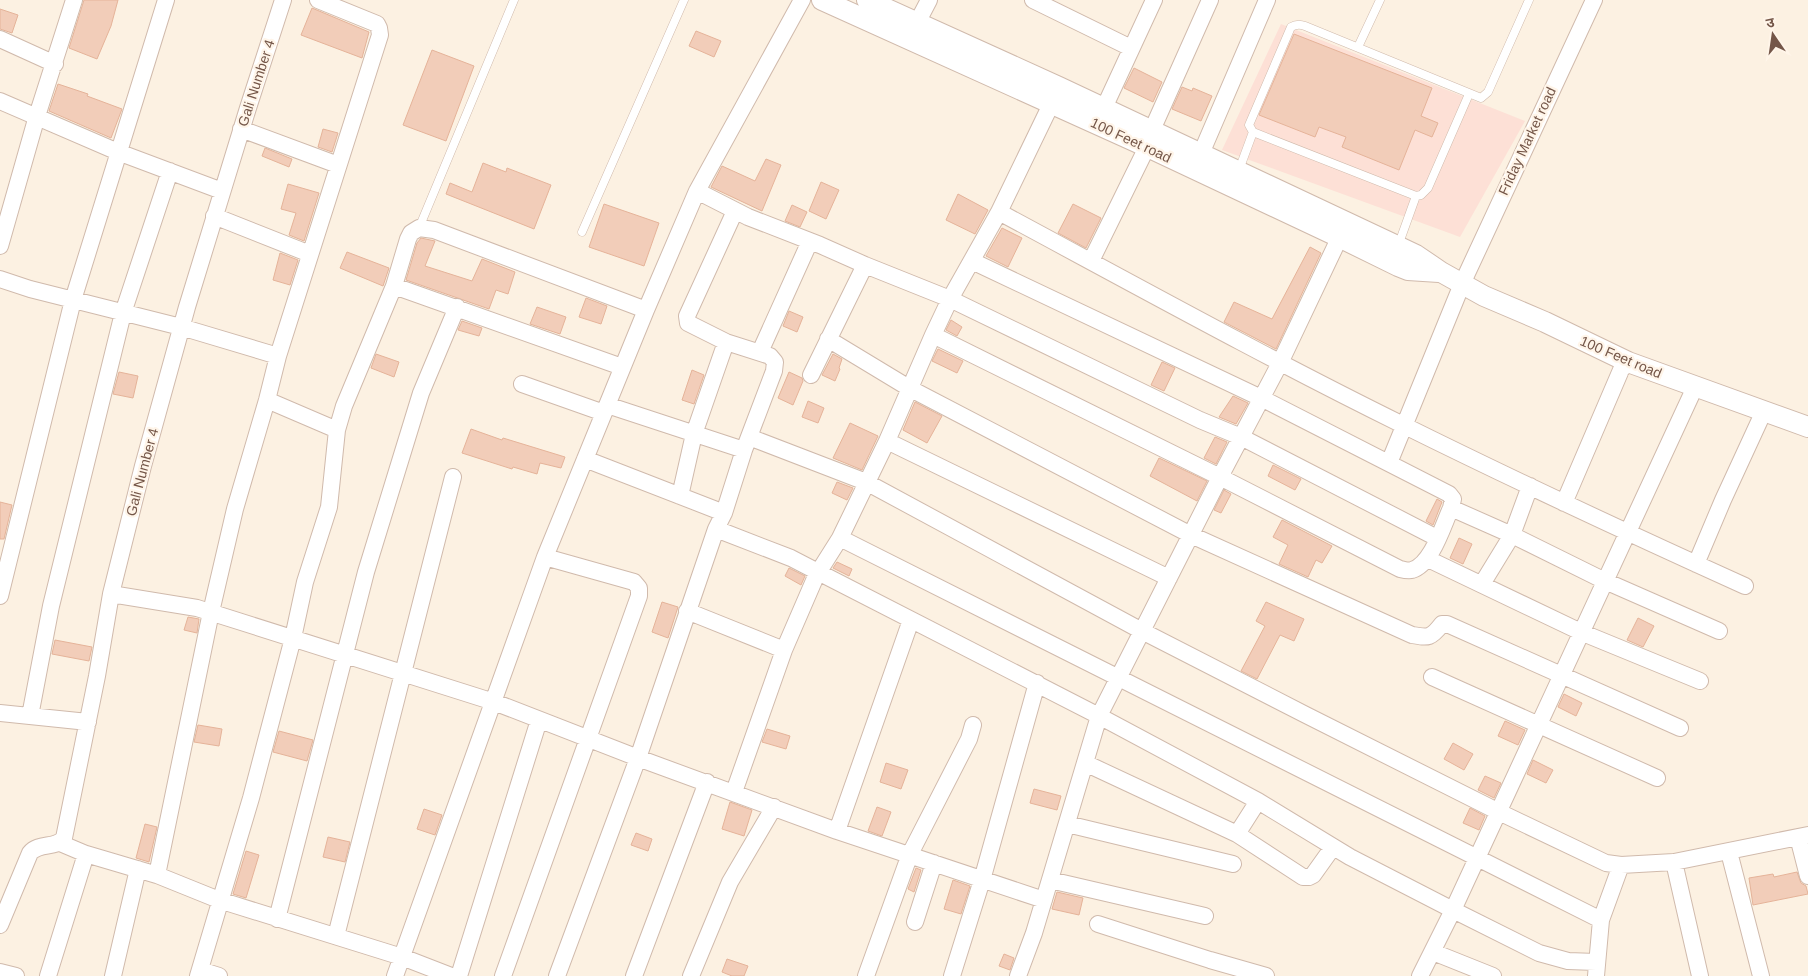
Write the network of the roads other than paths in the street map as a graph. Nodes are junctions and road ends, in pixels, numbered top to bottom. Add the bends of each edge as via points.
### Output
1 (74, 0) edge
2 (166, 0) edge
3 (283, 0) edge
4 (318, 0) edge
5 (514, 0) edge
6 (684, 0) edge
7 (802, 0) edge
8 (822, 0) edge
9 (868, 0) edge
10 (929, 0) edge
11 (1033, 0) edge
12 (1154, 0) edge
13 (1210, 0) edge
14 (1267, 0) edge
15 (1380, 0) edge
16 (1529, 0) edge
17 (1594, 0) edge
18 (917, 24) junction
19 (0, 40) edge
20 (1131, 48) junction
21 (1358, 48) junction
22 (55, 64) junction
23 (1469, 94) junction
24 (1055, 95) junction
25 (0, 102) edge
26 (1104, 108) junction
27 (37, 116) junction
28 (242, 128) junction
29 (1252, 132) junction
30 (1149, 139) junction
31 (118, 152) junction
32 (1198, 161) junction
33 (338, 165) junction
34 (170, 171) junction
35 (1238, 171) junction
36 (222, 191) junction
37 (697, 191) junction
38 (1416, 196) junction
39 (736, 211) junction
40 (999, 212) junction
41 (214, 216) junction
42 (419, 228) junction
43 (1343, 230) junction
44 (582, 232) dead end
45 (810, 241) junction
46 (0, 246) edge
47 (1398, 246) junction
48 (310, 254) junction
49 (972, 261) junction
50 (1091, 262) junction
51 (864, 265) junction
52 (1441, 272) junction
53 (0, 279) edge
54 (1462, 284) junction
55 (394, 286) junction
56 (950, 299) junction
57 (73, 300) junction
58 (457, 307) junction
59 (646, 310) junction
60 (123, 313) junction
61 (181, 327) junction
62 (932, 335) junction
63 (828, 340) junction
64 (726, 342) junction
65 (760, 352) junction
66 (278, 356) junction
67 (1628, 362) junction
68 (1280, 363) junction
69 (622, 367) junction
70 (811, 375) dead end
71 (522, 384) dead end
72 (1695, 387) junction
73 (909, 388) junction
74 (1261, 398) junction
75 (268, 400) junction
76 (605, 409) junction
77 (1764, 411) junction
78 (1404, 426) junction
79 (1808, 427) edge
80 (338, 430) junction
81 (694, 434) junction
82 (1241, 437) junction
83 (887, 441) junction
84 (746, 444) junction
85 (584, 459) junction
86 (1388, 463) junction
87 (1220, 476) junction
88 (454, 477) dead end
89 (866, 482) junction
90 (1530, 486) junction
91 (680, 496) junction
92 (1564, 503) junction
93 (1452, 508) junction
94 (724, 512) junction
95 (716, 530) junction
96 (1627, 532) junction
97 (1191, 534) junction
98 (1512, 535) junction
99 (840, 538) junction
100 (1437, 538) junction
101 (7, 542) edge
102 (545, 557) junction
103 (1428, 559) junction
104 (1696, 564) junction
105 (818, 572) junction
106 (1169, 578) junction
107 (1605, 581) junction
108 (1482, 584) junction
109 (1744, 586) dead end
110 (111, 594) junction
111 (0, 596) edge
112 (687, 611) junction
113 (211, 612) junction
114 (911, 620) junction
115 (1142, 631) junction
116 (1719, 631) dead end
117 (1583, 633) junction
118 (293, 638) junction
119 (784, 650) junction
120 (344, 655) junction
121 (402, 673) junction
122 (1562, 676) junction
123 (1119, 677) junction
124 (1432, 677) dead end
125 (1700, 681) dead end
126 (1037, 683) junction
127 (494, 702) junction
128 (0, 714) edge
129 (30, 716) junction
130 (1099, 716) junction
131 (539, 720) junction
132 (88, 722) junction
133 (1540, 724) junction
134 (973, 726) dead end
135 (1680, 728) dead end
136 (588, 738) junction
137 (638, 758) junction
138 (1085, 763) junction
139 (1657, 778) dead end
140 (707, 782) junction
141 (734, 792) junction
142 (1258, 801) junction
143 (774, 807) junction
144 (1499, 812) junction
145 (1067, 824) junction
146 (837, 831) junction
147 (1237, 834) junction
148 (1803, 836) edge
149 (60, 843) junction
150 (1333, 847) junction
151 (1729, 852) junction
152 (86, 854) junction
153 (910, 854) junction
154 (1476, 858) junction
155 (1674, 862) junction
156 (934, 863) junction
157 (1233, 864) dead end
158 (1621, 865) junction
159 (138, 869) junction
160 (157, 875) junction
161 (1808, 876) edge
162 (982, 880) junction
163 (1050, 880) junction
164 (219, 900) junction
165 (1044, 900) junction
166 (1453, 910) junction
167 (1205, 916) dead end
168 (277, 919) junction
169 (1601, 920) junction
170 (915, 922) dead end
171 (1098, 924) dead end
172 (0, 925) edge
173 (336, 936) junction
174 (1433, 952) junction
175 (402, 957) junction
176 (1596, 969) edge
177 (0, 972) edge
178 (199, 973) edge
179 (16, 976) edge
180 (48, 976) edge
181 (112, 976) edge
182 (220, 976) edge
183 (395, 976) edge
184 (451, 976) edge
185 (460, 976) edge
186 (503, 976) edge
187 (557, 976) edge
188 (634, 976) edge
189 (691, 976) edge
190 (866, 976) edge
191 (952, 976) edge
192 (1018, 976) edge
193 (1266, 976) edge
194 (1420, 976) edge
195 (1493, 976) edge
196 (1700, 976) edge
197 (1761, 976) edge

1 - 22 street
2 - 31 street
3 - 28 street, Gali Number 4
4 - 33 street via 377,24 380,35
5 - 42 lane
6 - 44 lane
7 - 37 street
8 - 24 street, 100 Feet road
9 - 18 street, 100 Feet road
10 - 18 street
11 - 20 street
12 - 20 street
13 - 30 street
14 - 32 street
15 - 21 lane
16 - 23 lane via 1488,92 1481,98
17 - 54 street, Friday Market road
18 - 24 street, 100 Feet road
19 - 22 street
20 - 26 street
21 - 23 lane
21 - 29 lane via 1301,24 1291,27 1249,125
22 - 27 street
23 - 38 lane via 1428,188
24 - 26 street, 100 Feet road
24 - 30 street, 100 Feet road
24 - 40 street
25 - 27 street
26 - 30 street, 100 Feet road
27 - 31 street
27 - 46 street
28 - 33 street
28 - 36 street, Gali Number 4
29 - 35 lane
29 - 38 lane
30 - 32 street, 100 Feet road
30 - 50 street
31 - 34 street
31 - 57 street
32 - 35 street, 100 Feet road
32 - 43 street, 100 Feet road
33 - 48 street
34 - 36 street
34 - 60 street
35 - 43 street, 100 Feet road
36 - 41 street, Gali Number 4
37 - 39 street
37 - 59 street
38 - 47 lane
39 - 45 street
39 - 64 street via 687,316 688,324
40 - 49 street
40 - 50 street
41 - 48 street
41 - 61 street, Gali Number 4
42 - 55 street via 408,239
42 - 59 street via 434,230
43 - 47 street, 100 Feet road
43 - 52 street, 100 Feet road via 1398,266 1408,270
43 - 68 street
45 - 51 street
45 - 65 street
47 - 52 street, 100 Feet road
48 - 66 street
49 - 56 street
49 - 74 street
50 - 68 street
51 - 56 street
51 - 63 street
52 - 54 street, 100 Feet road
53 - 57 street
54 - 67 street, 100 Feet road
54 - 78 street, Friday Market road
55 - 58 street
55 - 80 street via 351,387
56 - 62 street
56 - 82 street
57 - 60 street
57 - 101 street
58 - 69 street
58 - 120 street via 421,393
59 - 69 street
60 - 61 street
60 - 129 street via 51,606
61 - 66 street
61 - 110 street, Gali Number 4
62 - 73 street
62 - 87 street
63 - 70 street
63 - 73 street
64 - 65 street
64 - 81 street
65 - 84 street via 775,362 774,371
66 - 75 street
67 - 72 street, 100 Feet road
67 - 92 street via 1621,370
68 - 74 street
68 - 78 street
69 - 76 street
71 - 76 street
72 - 77 street, 100 Feet road
72 - 96 street
73 - 83 street
73 - 97 street
74 - 82 street
74 - 86 street
75 - 80 street
75 - 113 street via 235,509
76 - 81 street
76 - 85 street
77 - 79 street, 100 Feet road
77 - 104 street
78 - 86 street, Friday Market road
78 - 90 street
80 - 118 street via 328,507 305,582
81 - 84 street
81 - 91 street
82 - 87 street
82 - 100 street
83 - 89 street
83 - 106 street
84 - 89 street
84 - 94 street
85 - 91 street
85 - 102 street
86 - 93 street via 1449,494 1453,499
87 - 97 street
87 - 103 street via 1400,570 1411,571
88 - 121 street
89 - 99 street
89 - 115 street
90 - 92 street
90 - 98 street
91 - 94 street
92 - 96 street
93 - 98 street
93 - 100 street
94 - 95 street
95 - 105 street via 791,558
95 - 112 street
96 - 104 street
96 - 107 street
97 - 106 street
97 - 122 street via 1412,636 1428,637 1442,624 1448,624
98 - 107 street
98 - 108 street
99 - 105 street
99 - 123 street
100 - 103 street
101 - 111 street
102 - 127 street
102 - 136 street via 634,582 639,588 640,596
103 - 108 street
104 - 109 street
105 - 114 street
105 - 119 street
106 - 115 street
107 - 116 street
107 - 117 street
108 - 117 street
110 - 113 street
110 - 132 street, Gali Number 4
112 - 119 street
112 - 137 street
113 - 118 street
113 - 160 street
114 - 126 street
114 - 146 street
115 - 123 street
115 - 144 street
117 - 122 street
117 - 125 street
118 - 120 street
118 - 164 street via 251,798
119 - 141 street
120 - 121 street
120 - 168 street
121 - 127 street
121 - 173 street
122 - 133 street
122 - 135 street
123 - 130 street
123 - 154 street
124 - 133 street
126 - 130 street
126 - 162 street
127 - 131 street
127 - 175 street
128 - 129 street
129 - 132 street
130 - 138 street
130 - 142 street
131 - 136 street
131 - 185 street
132 - 149 street, Gali Number 4 via 64,838
133 - 139 street
133 - 144 street
134 - 153 street
136 - 137 street
136 - 186 street
137 - 140 street
137 - 187 street
138 - 145 street
138 - 147 street
140 - 141 street
140 - 188 street
141 - 143 street
142 - 147 street
142 - 150 street
143 - 146 street
143 - 189 street via 730,882
144 - 154 street
144 - 158 street via 1606,863
145 - 157 street
145 - 163 street
146 - 153 street
147 - 150 street via 1303,877 1313,875
148 - 151 street
148 - 161 street
149 - 152 street
149 - 172 street via 34,847
150 - 166 street
151 - 155 street
151 - 197 street
152 - 159 street
152 - 180 street
153 - 156 street
153 - 190 street
154 - 166 street
154 - 169 street
155 - 158 street
155 - 196 street
156 - 162 street
156 - 170 street
158 - 169 street
159 - 160 street
159 - 181 street
160 - 164 street
162 - 165 street
162 - 191 street
163 - 165 street
163 - 167 street
164 - 168 street
164 - 178 street
165 - 192 street
166 - 174 street
166 - 176 street via 1539,952
168 - 173 street
169 - 176 street
171 - 193 street
173 - 175 street
174 - 194 street
174 - 195 street
175 - 183 street
175 - 184 street
177 - 179 street
178 - 182 street

